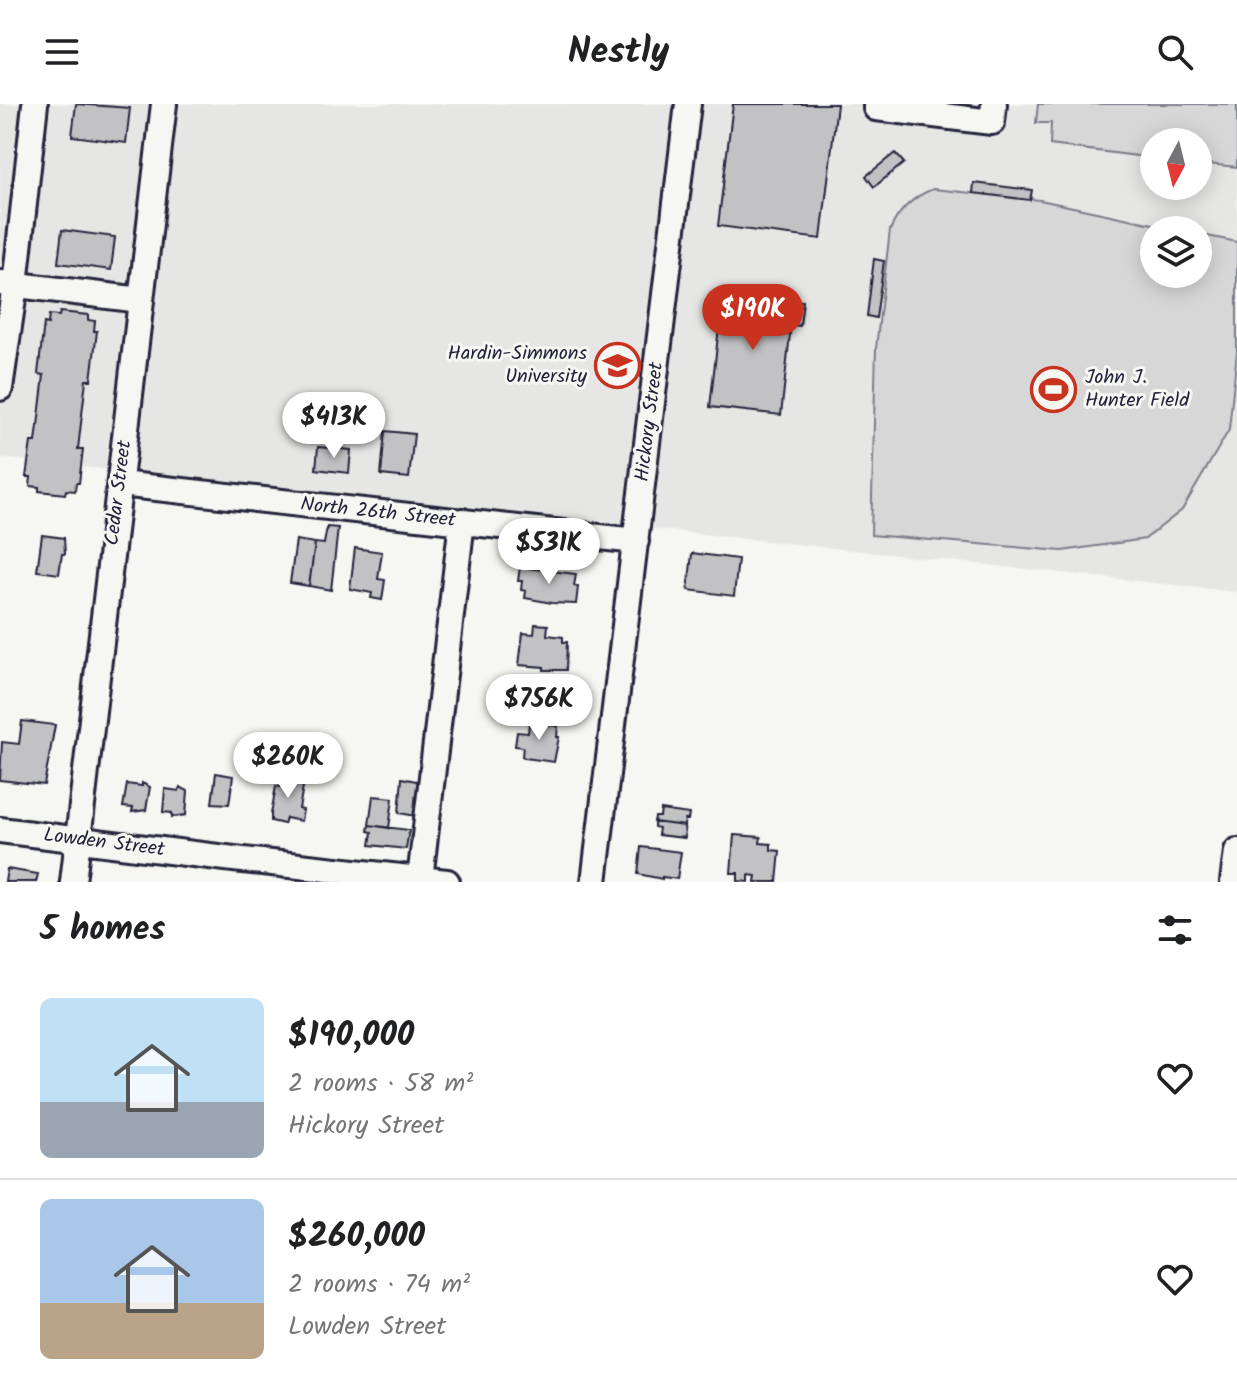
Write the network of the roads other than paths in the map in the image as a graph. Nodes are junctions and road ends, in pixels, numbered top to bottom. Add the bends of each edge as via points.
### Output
1 (35, 104) edge
2 (164, 104) edge
3 (688, 104) edge
4 (876, 104) edge
5 (994, 104) edge
6 (928, 109) edge
7 (11, 219) edge
8 (8, 284) edge
9 (141, 300) junction
10 (0, 388) edge
11 (120, 484) junction
12 (462, 521) junction
13 (636, 541) junction
14 (0, 830) edge
15 (78, 841) junction
16 (1237, 851) edge
17 (420, 879) junction
18 (73, 882) edge
19 (447, 882) edge
20 (594, 882) edge
21 (1233, 882) edge

1 - 7 street
2 - 9 street, Cedar Street
3 - 13 street, Hickory Street
4 - 6 street
5 - 6 street via 992,122
7 - 8 street
8 - 9 street
8 - 10 street
9 - 11 street, Cedar Street
11 - 12 street, North 26th Street
11 - 15 street, Cedar Street
12 - 13 street, North 26th Street
12 - 17 street
13 - 20 street, Hickory Street
14 - 15 street, Lowden Street
15 - 17 street, Lowden Street
15 - 18 street, Cedar Street
16 - 21 street
17 - 19 street, Lowden Street

